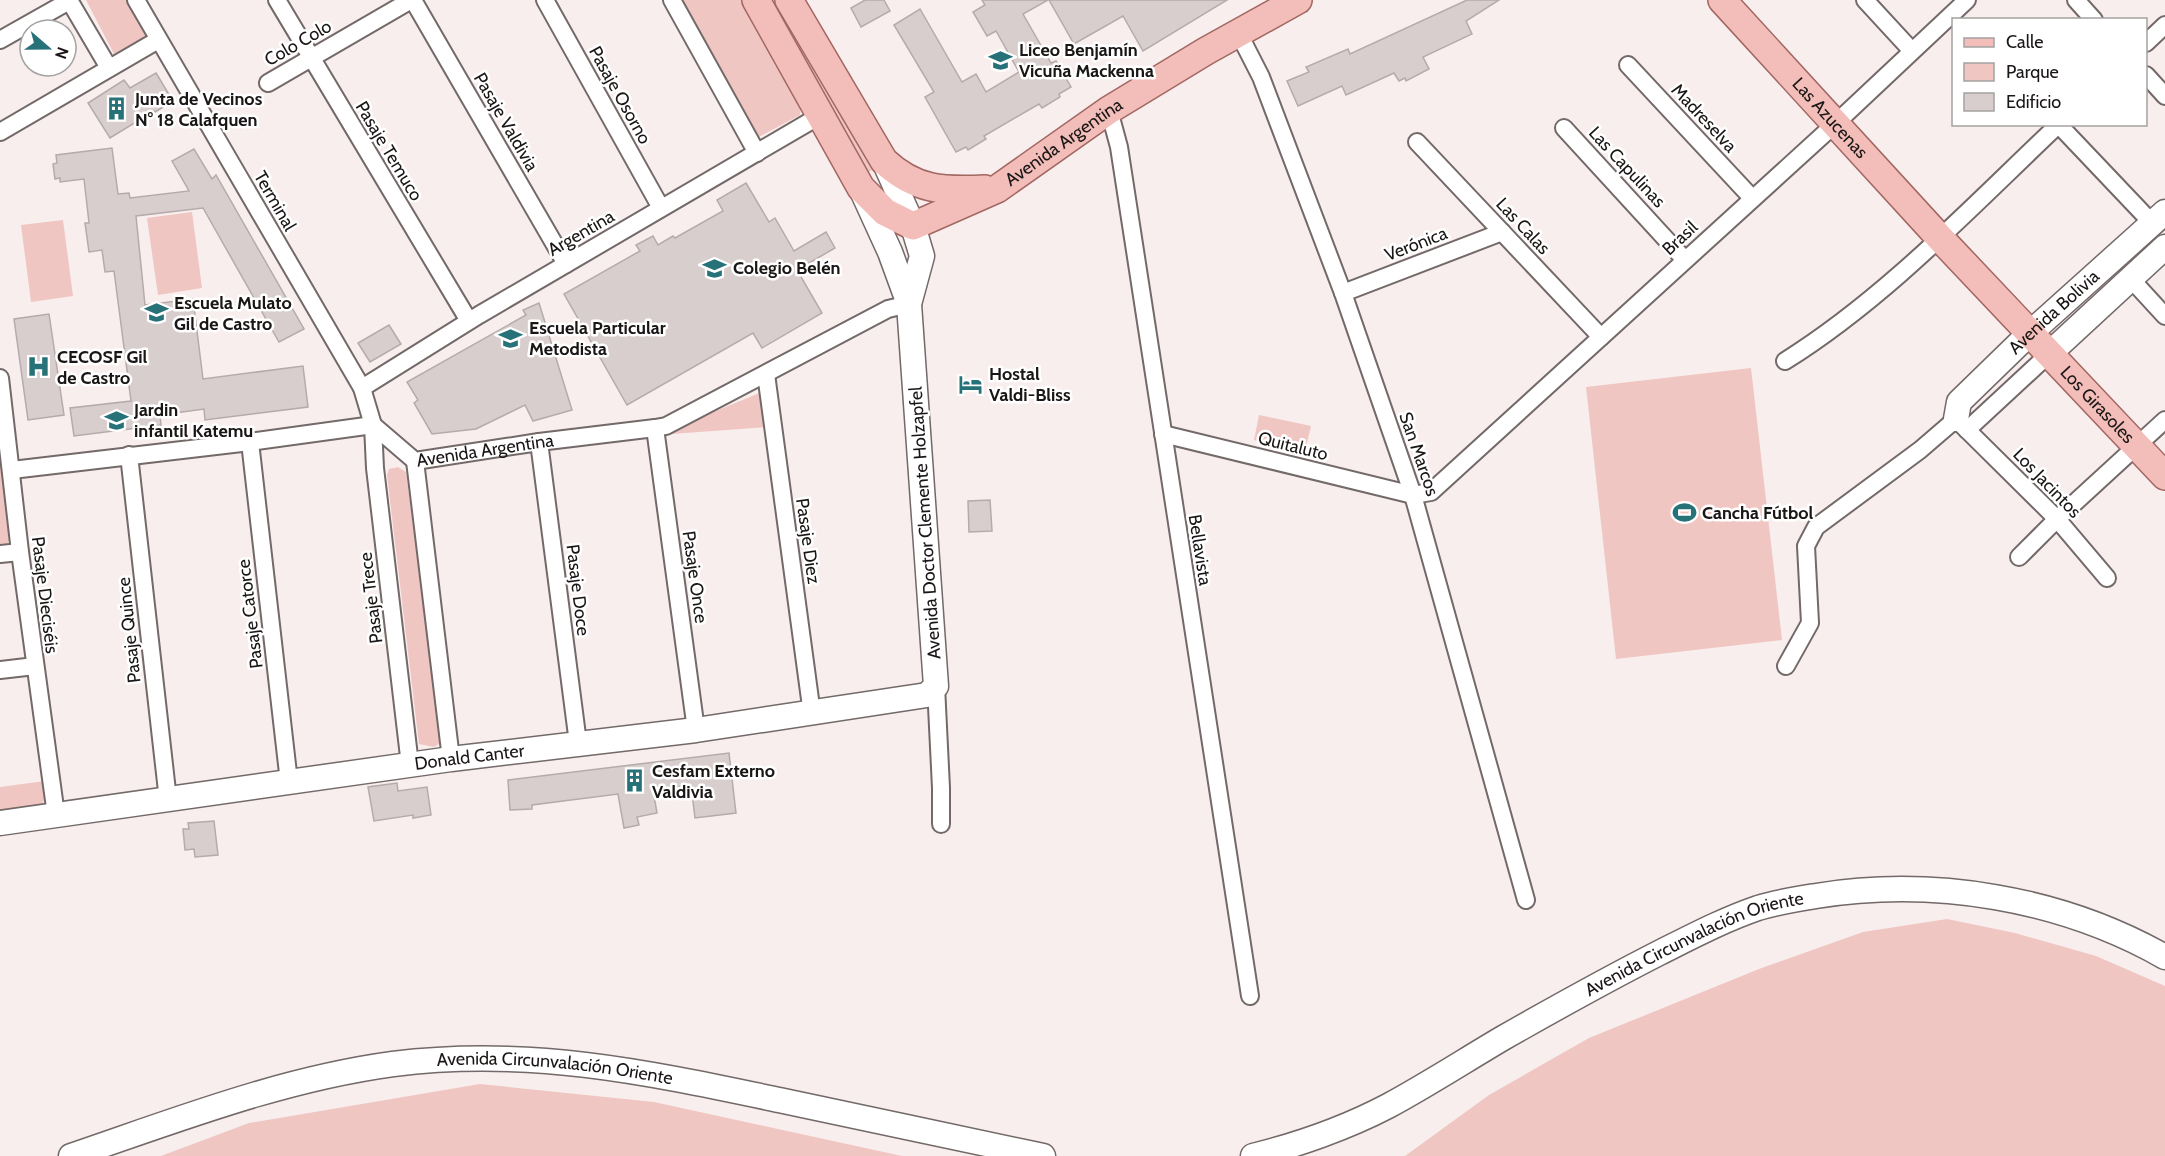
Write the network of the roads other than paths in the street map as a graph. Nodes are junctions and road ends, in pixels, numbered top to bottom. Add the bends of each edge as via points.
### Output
1 (69, 0) edge
2 (136, 0) edge
3 (277, 0) edge
4 (412, 0) edge
5 (545, 0) edge
6 (672, 0) edge
7 (789, 0) edge
8 (1298, 0) edge
9 (1722, 0) edge
10 (1864, 0) edge
11 (1967, 0) edge
12 (2076, 0) edge
13 (761, 2) edge
14 (1956, 16) edge
15 (2092, 18) edge
16 (1952, 19) edge
17 (2165, 25) edge
18 (1239, 34) junction
19 (0, 40) edge
20 (158, 40) junction
21 (2147, 41) edge
22 (1912, 51) junction
23 (310, 58) junction
24 (1628, 65) dead end
25 (109, 68) junction
26 (2147, 77) edge
27 (268, 83) dead end
28 (2165, 96) edge
29 (1109, 110) junction
30 (821, 115) junction
31 (1835, 123) junction
32 (2057, 126) edge
33 (2059, 126) edge
34 (1564, 128) dead end
35 (0, 132) edge
36 (1417, 141) dead end
37 (757, 153) junction
38 (884, 161) junction
39 (861, 188) junction
40 (997, 189) junction
41 (1752, 198) junction
42 (661, 208) junction
43 (2159, 218) edge
44 (913, 226) junction
45 (1502, 232) junction
46 (1939, 237) junction
47 (2165, 247) edge
48 (1685, 260) junction
49 (566, 264) junction
50 (2131, 279) junction
51 (1343, 292) junction
52 (909, 304) junction
53 (2165, 316) edge
54 (469, 321) junction
55 (2029, 334) junction
56 (1601, 337) junction
57 (2049, 354) junction
58 (1785, 361) dead end
59 (766, 374) junction
60 (0, 378) edge
61 (362, 387) junction
62 (2165, 420) edge
63 (373, 425) junction
64 (1961, 425) junction
65 (655, 428) junction
66 (1163, 434) junction
67 (3, 438) edge
68 (250, 442) junction
69 (539, 442) junction
70 (2136, 447) junction
71 (129, 455) junction
72 (415, 461) junction
73 (12, 470) junction
74 (2165, 476) edge
75 (1413, 495) junction
76 (2057, 519) junction
77 (20, 552) junction
78 (0, 554) edge
79 (2019, 557) dead end
80 (2107, 578) dead end
81 (35, 666) junction
82 (1786, 666) dead end
83 (0, 670) edge
84 (936, 686) junction
85 (812, 714) junction
86 (696, 730) junction
87 (578, 743) junction
88 (451, 759) junction
89 (410, 765) junction
90 (289, 782) junction
91 (168, 800) junction
92 (56, 815) junction
93 (0, 823) edge
94 (941, 824) dead end
95 (1526, 900) dead end
96 (2165, 957) edge
97 (1250, 996) dead end
98 (72, 1156) edge
99 (1043, 1156) edge
100 (1254, 1156) edge

1 - 19 street
1 - 25 street
2 - 20 street, Terminal
3 - 23 street, Pasaje Temuco
4 - 23 street, Colo Colo
4 - 49 street, Pasaje Valdivia
5 - 42 street, Pasaje Osorno
6 - 37 street
7 - 38 main road, Avenida Doctor Clemente Holzapfel
8 - 18 main road, Avenida Argentina
9 - 31 main road, Las Azucenas
10 - 22 street
11 - 14 street, Brasil
12 - 15 street
13 - 30 main road
16 - 22 street, Brasil
17 - 21 street
18 - 29 main road, Avenida Argentina
18 - 51 street, San Marcos via 1261,76
20 - 25 street
20 - 61 street, Terminal
22 - 31 street, Brasil
23 - 27 street, Colo Colo
23 - 54 street, Pasaje Temuco
24 - 41 street, Madreselva
25 - 35 street
26 - 28 street
29 - 40 main road, Avenida Argentina
29 - 66 street, Bellavista via 1119,147
30 - 37 street, Argentina
30 - 39 main road
31 - 41 street, Brasil
31 - 46 main road, Las Azucenas
32 - 46 street
33 - 43 street
34 - 48 street, Las Capulinas
36 - 45 street, Las Calas
37 - 42 street, Argentina
38 - 40 main road, Avenida Argentina via 897,173 928,188
38 - 44 street, Avenida Doctor Clemente Holzapfel
39 - 44 main road via 885,212
39 - 52 street
40 - 44 main road
41 - 48 street, Brasil
42 - 49 street, Argentina
43 - 55 street, Avenida Bolivia
44 - 52 street, Avenida Doctor Clemente Holzapfel via 922,256
45 - 51 street, Verónica
45 - 56 street, Las Calas
46 - 55 main road, Las Azucenas
46 - 58 street via 1818,340
47 - 50 street, Avenida Bolivia
48 - 56 street, Brasil
49 - 54 street, Argentina
50 - 53 street
50 - 57 street, Avenida Bolivia
51 - 75 street, San Marcos
52 - 59 street, Avenida Argentina via 888,309
52 - 84 street, Avenida Doctor Clemente Holzapfel
54 - 61 street, Argentina
55 - 57 main road, Los Girasoles
55 - 64 street, Avenida Bolivia via 1959,402
56 - 75 street, Brasil via 1431,492
57 - 64 street, Avenida Bolivia
57 - 70 main road, Los Girasoles
59 - 65 street, Avenida Argentina via 666,426
59 - 85 street, Pasaje Diez
60 - 67 street, Pasaje Dieciséis
61 - 63 street, Terminal
62 - 70 street
63 - 68 street
63 - 72 street, Avenida Argentina
63 - 89 street, Pasaje Trece
64 - 76 street, Los Jacintos
64 - 82 street via 1920,450 1816,527 1806,546 1810,623
65 - 69 street, Avenida Argentina
65 - 86 street, Pasaje Once
66 - 75 street, Quitaluto
66 - 97 street, Bellavista
67 - 73 street, Pasaje Dieciséis
68 - 71 street
68 - 90 street, Pasaje Catorce
69 - 72 street, Avenida Argentina
69 - 87 street, Pasaje Doce
70 - 74 main road, Los Girasoles
70 - 76 street
71 - 73 street
71 - 91 street, Pasaje Quince
72 - 88 street
73 - 77 street, Pasaje Dieciséis
75 - 95 street, San Marcos
76 - 79 street
76 - 80 street, Los Jacintos
77 - 78 street
77 - 81 street, Pasaje Dieciséis
81 - 83 street
81 - 92 street, Pasaje Dieciséis
84 - 85 street, Donald Canter via 927,695
84 - 94 street, Avenida Doctor Clemente Holzapfel
85 - 86 street, Donald Canter
86 - 87 street, Donald Canter
87 - 88 street, Donald Canter
88 - 89 street, Donald Canter
89 - 90 street, Donald Canter
90 - 91 street, Donald Canter
91 - 92 street, Donald Canter
92 - 93 street, Donald Canter
96 - 100 street, Avenida Circunvalación Oriente via 2096,925 2041,908 1947,891 1833,894 1758,908 1704,930 1613,976 1386,1107
98 - 99 street, Avenida Circunvalación Oriente via 308,1080 393,1064 480,1058 567,1061 641,1071

